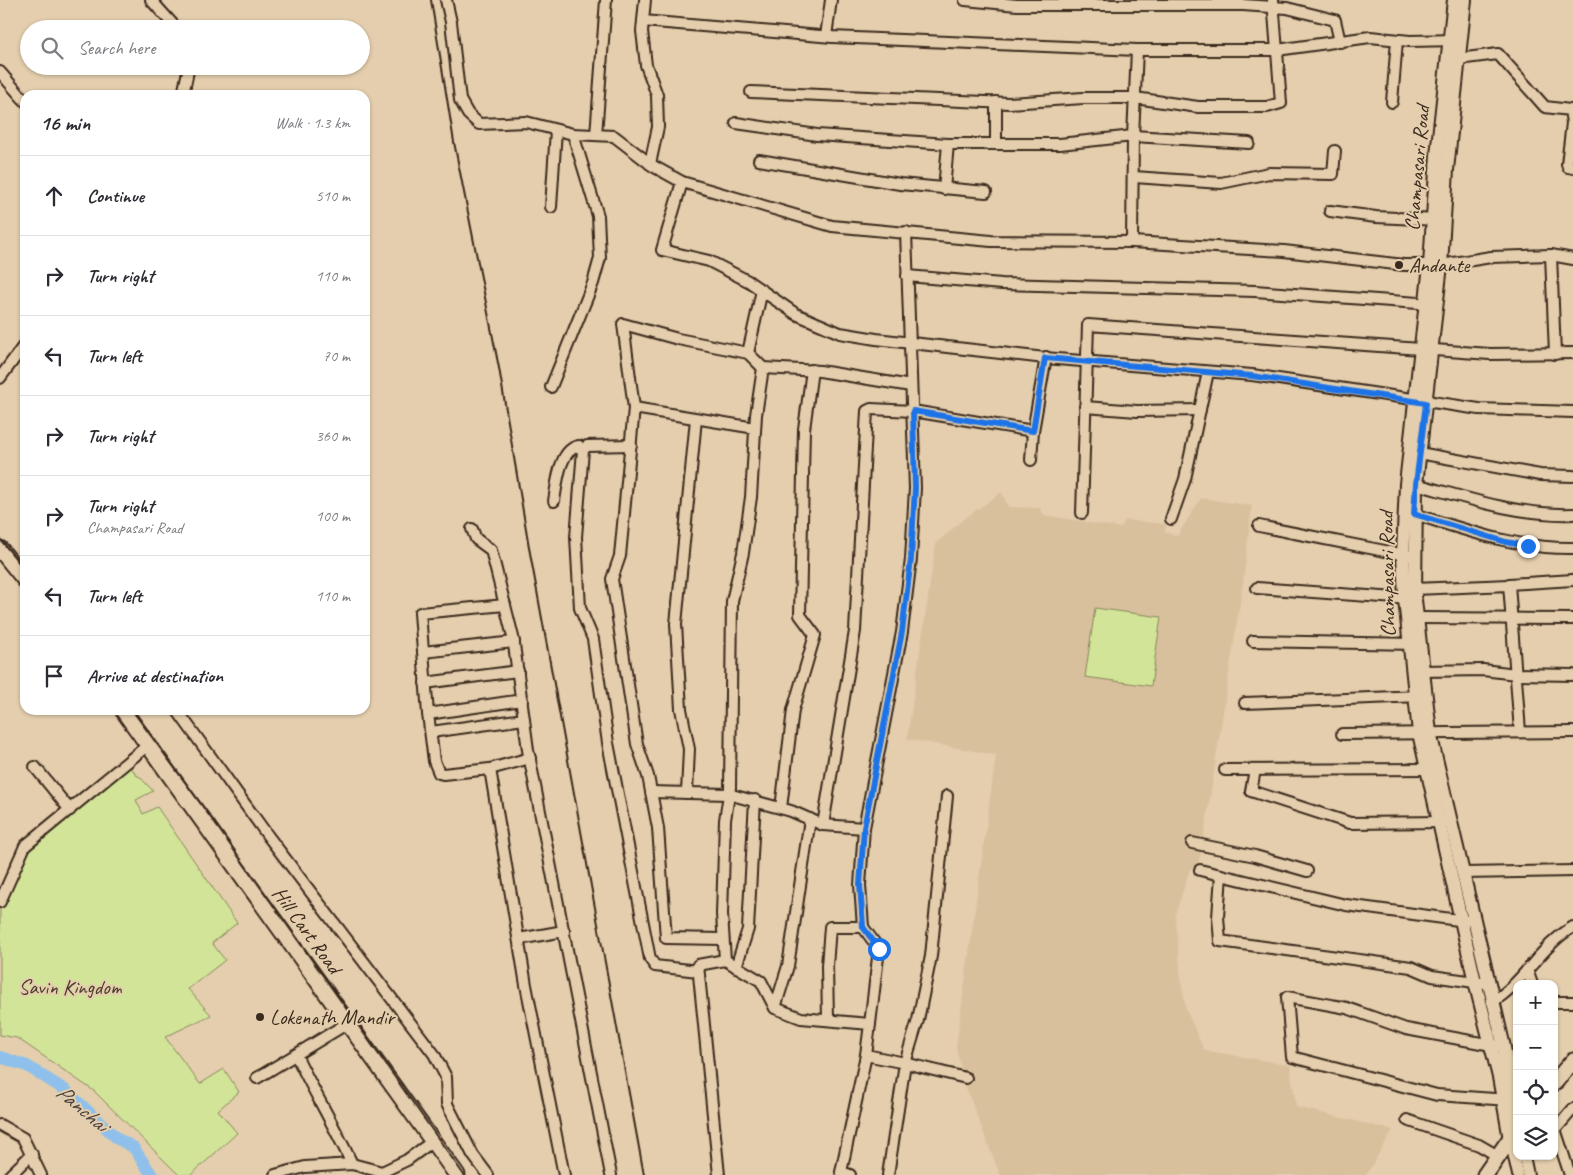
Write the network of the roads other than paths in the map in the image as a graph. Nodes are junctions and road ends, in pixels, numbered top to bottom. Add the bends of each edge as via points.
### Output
1 (151, 0) edge
2 (446, 0) edge
3 (606, 0) edge
4 (645, 0) edge
5 (831, 0) edge
6 (965, 0) edge
7 (1454, 0) edge
8 (1465, 0) edge
9 (1273, 4) edge
10 (168, 20) edge
11 (643, 21) junction
12 (826, 36) junction
13 (1397, 40) junction
14 (1455, 40) junction
15 (1340, 42) junction
16 (1137, 50) junction
17 (1277, 50) junction
18 (1458, 60) junction
19 (0, 72) edge
20 (186, 75) edge
21 (184, 90) edge
22 (750, 92) dead end
23 (20, 95) edge
24 (1135, 98) junction
25 (996, 102) junction
26 (1392, 102) dead end
27 (736, 123) dead end
28 (556, 130) junction
29 (573, 134) junction
30 (596, 136) junction
31 (1133, 136) junction
32 (1249, 143) dead end
33 (948, 144) junction
34 (996, 144) junction
35 (1335, 151) dead end
36 (759, 160) dead end
37 (650, 164) junction
38 (1573, 168) edge
39 (1134, 177) junction
40 (682, 182) junction
41 (944, 189) junction
42 (986, 192) dead end
43 (551, 207) dead end
44 (1330, 211) dead end
45 (1437, 219) junction
46 (906, 232) junction
47 (1132, 242) junction
48 (1551, 255) junction
49 (1573, 259) edge
50 (1435, 265) junction
51 (907, 276) junction
52 (762, 290) junction
53 (1431, 304) junction
54 (908, 344) junction
55 (1426, 350) junction
56 (20, 351) edge
57 (748, 353) junction
58 (1573, 353) edge
59 (1555, 354) junction
60 (1045, 358) junction
61 (1089, 362) junction
62 (763, 368) junction
63 (812, 370) junction
64 (1208, 372) junction
65 (0, 378) edge
66 (911, 386) junction
67 (551, 387) dead end
68 (1421, 402) junction
69 (1085, 407) junction
70 (634, 408) junction
71 (1200, 410) junction
72 (913, 411) junction
73 (1573, 412) edge
74 (696, 419) junction
75 (755, 428) junction
76 (1033, 431) junction
77 (631, 445) junction
78 (583, 450) junction
79 (1419, 453) junction
80 (1031, 460) dead end
81 (1573, 476) edge
82 (1416, 484) junction
83 (554, 501) dead end
84 (1082, 513) dead end
85 (1414, 514) junction
86 (1573, 514) edge
87 (1171, 519) dead end
88 (1259, 526) dead end
89 (472, 529) dead end
90 (1573, 548) edge
91 (0, 550) edge
92 (1408, 555) junction
93 (20, 574) edge
94 (1573, 580) edge
95 (1509, 586) junction
96 (1257, 588) dead end
97 (1412, 596) junction
98 (505, 605) junction
99 (1417, 618) junction
100 (1512, 618) junction
101 (1573, 619) edge
102 (1253, 641) dead end
103 (514, 642) junction
104 (1414, 644) junction
105 (423, 652) junction
106 (518, 671) junction
107 (1422, 671) junction
108 (1516, 674) junction
109 (1573, 675) edge
110 (425, 684) junction
111 (1419, 696) junction
112 (522, 700) junction
113 (1245, 703) dead end
114 (428, 714) junction
115 (127, 715) edge
116 (181, 715) edge
117 (524, 719) junction
118 (430, 732) junction
119 (1520, 732) junction
120 (1573, 732) edge
121 (1425, 733) junction
122 (1342, 734) dead end
123 (148, 745) junction
124 (530, 758) junction
125 (35, 768) dead end
126 (490, 768) junction
127 (1427, 769) junction
128 (1440, 769) junction
129 (1226, 770) dead end
130 (1255, 770) junction
131 (651, 792) junction
132 (687, 793) junction
133 (728, 794) junction
134 (947, 796) dead end
135 (755, 800) junction
136 (781, 808) junction
137 (70, 810) junction
138 (810, 819) junction
139 (1439, 822) junction
140 (1453, 822) junction
141 (823, 825) junction
142 (864, 828) junction
143 (1192, 843) dead end
144 (1200, 870) dead end
145 (1307, 870) dead end
146 (1573, 871) edge
147 (1464, 873) junction
148 (1221, 875) junction
149 (1, 897) edge
150 (1460, 920) junction
151 (1474, 922) junction
152 (863, 927) junction
153 (1573, 927) edge
154 (564, 931) junction
155 (519, 939) junction
156 (722, 939) junction
157 (725, 960) junction
158 (736, 967) junction
159 (698, 970) junction
160 (1527, 970) junction
161 (1531, 980) edge
162 (1474, 982) junction
163 (1488, 984) junction
164 (1492, 1002) junction
165 (1558, 1002) edge
166 (1573, 1002) edge
167 (775, 1008) junction
168 (828, 1019) junction
169 (348, 1023) junction
170 (870, 1024) junction
171 (1498, 1046) junction
172 (296, 1055) junction
173 (866, 1055) junction
174 (1573, 1061) edge
175 (905, 1063) junction
176 (257, 1078) dead end
177 (966, 1078) dead end
178 (1558, 1078) edge
179 (1507, 1100) junction
180 (1572, 1112) edge
181 (1514, 1115) edge
182 (1407, 1120) dead end
183 (0, 1125) edge
184 (1558, 1126) edge
185 (1513, 1129) edge
186 (1513, 1135) edge
187 (1558, 1138) edge
188 (433, 1141) junction
189 (32, 1154) junction
190 (1498, 1156) junction
191 (1517, 1160) edge
192 (1525, 1160) edge
193 (352, 1164) junction
194 (306, 1171) edge
195 (280, 1174) edge
196 (10, 1175) edge
197 (41, 1175) edge
198 (457, 1175) edge
199 (488, 1175) edge
200 (564, 1175) edge
201 (611, 1175) edge
202 (719, 1175) edge
203 (850, 1175) edge
204 (888, 1175) edge
205 (1485, 1175) edge
206 (1518, 1175) edge
207 (1528, 1175) edge
208 (1570, 1175) edge

1 - 10 street
2 - 28 street via 460,100 468,114 478,124 526,122
3 - 30 street
4 - 11 street
5 - 12 street
6 - 9 street via 1017,5
7 - 14 main road, Champasari Road
8 - 14 main road, Champasari Road
9 - 15 street via 1335,20
9 - 17 street
11 - 12 street
11 - 37 street via 646,64 657,95 658,127
12 - 16 street
13 - 14 street
13 - 15 street via 1370,37
13 - 26 street
14 - 18 main road, Champasari Road
14 - 45 main road, Champasari Road
15 - 17 street
16 - 17 street
16 - 24 street
17 - 24 street via 1281,104 1198,107
18 - 38 street via 1498,54 1545,107 1570,110 1572,123 1567,164 1568,168
18 - 45 main road, Champasari Road
19 - 23 street
20 - 21 street
22 - 25 street
24 - 25 street
24 - 31 street
25 - 34 street
27 - 33 street via 817,135
28 - 29 street
28 - 43 street
29 - 30 street
29 - 67 street via 598,216 600,258
30 - 37 street via 614,136
31 - 32 street
31 - 34 street via 1060,144
31 - 39 street
33 - 34 street
33 - 41 street
35 - 39 street via 1333,174 1269,173 1221,183
36 - 41 street
37 - 40 street
39 - 47 street
40 - 46 street via 832,226
40 - 52 street via 662,250 709,261
41 - 42 street
44 - 45 street via 1376,217
45 - 50 main road, Champasari Road
46 - 47 street via 991,241
46 - 51 street
47 - 50 street
48 - 49 street
48 - 50 street via 1491,257
48 - 59 street
50 - 53 main road, Champasari Road
51 - 53 street via 1002,284 1255,291
51 - 54 street
52 - 54 street via 796,314 840,333
52 - 57 street
53 - 55 main road, Champasari Road
54 - 60 street
54 - 66 street
55 - 59 street
55 - 61 street via 1088,325
55 - 68 main road, Champasari Road
56 - 65 street
57 - 62 street
57 - 70 street via 623,324
58 - 59 street
60 - 61 street
60 - 76 street
61 - 64 street
61 - 69 street
62 - 63 street
62 - 75 street
63 - 66 street
63 - 136 street via 804,429 800,615 815,635 793,710
64 - 68 street
64 - 71 street
66 - 72 street
68 - 73 street via 1508,412
68 - 79 main road, Champasari Road
68 - 92 main road, Champasari Road via 1406,484
69 - 71 street
69 - 84 street
70 - 74 street
70 - 77 street
71 - 87 street via 1185,478
72 - 76 street
72 - 141 street via 867,411 855,631
72 - 142 street via 915,488 910,568 902,632
74 - 75 street
74 - 132 street via 676,624 682,709 689,749
75 - 133 street via 751,498 732,601
76 - 80 street
77 - 78 street via 586,446
77 - 131 street via 620,556 612,579 637,744
78 - 83 street via 575,446 566,453
78 - 159 street via 576,537 580,608 593,639 608,743 650,959 655,966 662,968
79 - 81 street via 1540,475
79 - 82 main road, Champasari Road
82 - 85 main road, Champasari Road
82 - 86 street via 1502,508 1545,515
85 - 90 street via 1506,542 1551,549
85 - 92 main road, Champasari Road
88 - 92 street
89 - 98 street via 476,539 492,550
91 - 93 highway
92 - 97 main road, Champasari Road
94 - 95 street via 1511,583
95 - 97 street
95 - 100 street
96 - 97 street
97 - 99 main road, Champasari Road
97 - 104 main road, Champasari Road
98 - 103 street
98 - 105 street via 420,613
99 - 100 street
99 - 104 main road, Champasari Road
100 - 101 street
100 - 108 street
102 - 104 street
103 - 105 street
103 - 106 street
104 - 107 main road, Champasari Road
104 - 111 main road, Champasari Road
105 - 110 street
106 - 110 street
106 - 112 street
107 - 108 street via 1483,670
107 - 111 main road, Champasari Road
108 - 109 street
108 - 119 street
110 - 114 street
111 - 113 street
111 - 121 main road, Champasari Road
112 - 114 street
112 - 117 street
114 - 118 street
115 - 123 highway, Hill Cart Road
116 - 199 street via 434,1054 446,1077 447,1104 473,1155
117 - 118 street
117 - 124 street
118 - 126 street via 439,772
119 - 120 street
119 - 121 street
121 - 122 street
121 - 127 main road, Champasari Road
121 - 128 main road, Champasari Road
123 - 137 street
123 - 169 highway, Hill Cart Road
124 - 126 street
124 - 154 street
125 - 137 street
126 - 155 street
127 - 128 street
127 - 130 street
127 - 139 main road, Champasari Road
128 - 140 main road, Champasari Road
129 - 130 street
130 - 139 street via 1251,792 1350,823
131 - 132 street
131 - 156 street via 658,828 666,938
132 - 133 street
133 - 135 street
133 - 156 street
134 - 175 street via 931,956
135 - 136 street
135 - 158 street via 748,929
136 - 138 street
137 - 149 street via 25,846
138 - 141 street
138 - 167 street via 788,966
139 - 140 street
139 - 150 main road, Champasari Road
140 - 147 main road, Champasari Road
141 - 142 street
142 - 152 street via 860,885
143 - 145 street
144 - 148 street
146 - 147 street
147 - 151 main road, Champasari Road
148 - 150 street via 1346,905
148 - 162 street via 1220,941 1411,967 1432,976
150 - 151 street
150 - 162 main road, Champasari Road
151 - 163 main road, Champasari Road
152 - 168 street via 830,926
152 - 170 street via 879,949
153 - 160 street via 1554,940
154 - 155 street
154 - 201 street
155 - 200 street
156 - 157 street
157 - 158 street
157 - 159 street via 698,965
158 - 167 street via 761,981
159 - 202 street
160 - 161 street
160 - 164 street via 1507,993
162 - 163 street
162 - 171 main road, Champasari Road
163 - 164 main road, Champasari Road
164 - 171 main road, Champasari Road
165 - 166 street
167 - 168 street via 801,1018
168 - 170 street
169 - 172 street
169 - 188 highway, Hill Cart Road
170 - 173 street
171 - 179 main road, Champasari Road
171 - 179 street via 1406,1029 1346,1008 1287,997 1292,1057 1437,1095
172 - 176 street
172 - 193 street
173 - 175 street
173 - 203 street via 841,1172
174 - 178 highway
175 - 177 street
175 - 204 street
179 - 181 main road, Champasari Road
179 - 185 main road, Champasari Road
180 - 184 street
182 - 190 street via 1479,1145
183 - 189 street via 23,1138
186 - 190 highway
187 - 208 street
188 - 193 street via 407,1160 382,1172
188 - 198 highway, Hill Cart Road
189 - 196 street
189 - 197 street
190 - 205 highway
191 - 206 street
192 - 207 street
193 - 194 street
194 - 195 street

